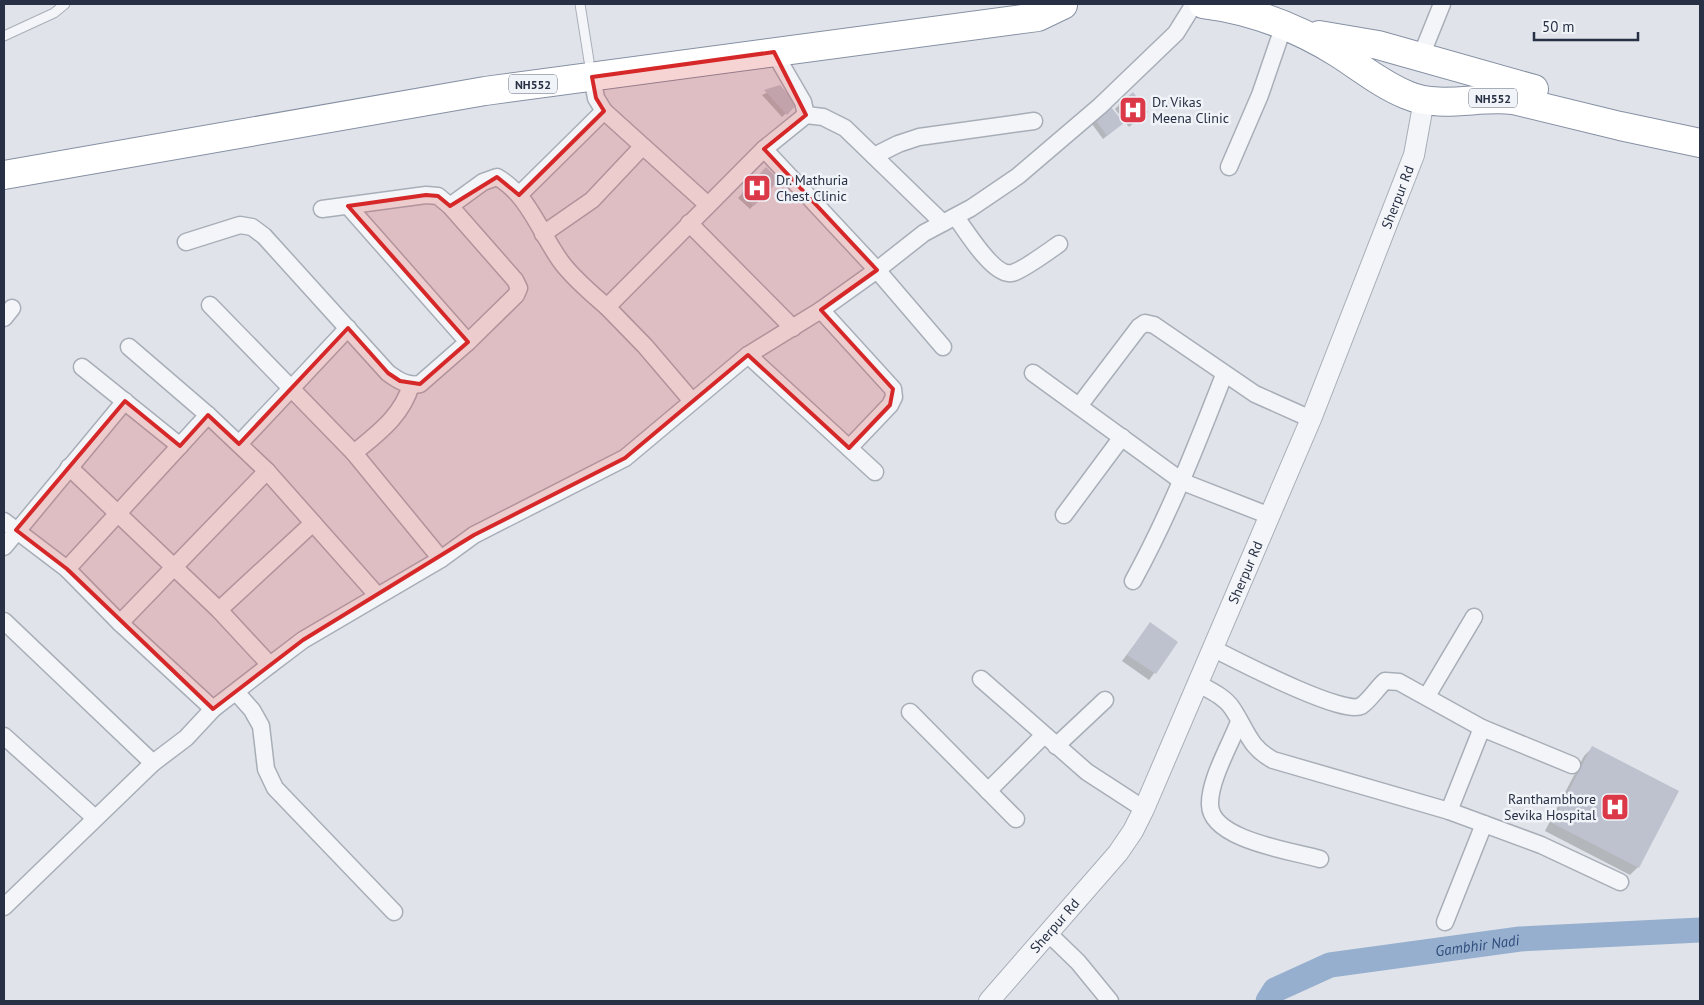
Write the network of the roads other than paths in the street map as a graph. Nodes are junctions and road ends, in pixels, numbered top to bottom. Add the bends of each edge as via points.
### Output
1 (66, 4) edge
2 (580, 4) edge
3 (1026, 4) edge
4 (1063, 4) edge
5 (1194, 4) edge
6 (1203, 4) edge
7 (1442, 4) edge
8 (1292, 29) junction
9 (4, 36) edge
10 (774, 52) junction
11 (1421, 56) junction
12 (591, 69) junction
13 (1424, 100) junction
14 (604, 111) junction
15 (806, 115) junction
16 (1034, 121) dead end
17 (1700, 128) edge
18 (1700, 143) edge
19 (642, 147) junction
20 (764, 149) junction
21 (874, 156) junction
22 (4, 157) edge
23 (1229, 167) dead end
24 (4, 175) edge
25 (519, 195) junction
26 (708, 205) junction
27 (348, 206) junction
28 (450, 206) junction
29 (322, 209) dead end
30 (949, 220) junction
31 (689, 223) junction
32 (543, 234) junction
33 (186, 242) dead end
34 (1059, 244) dead end
35 (878, 270) junction
36 (210, 306) dead end
37 (607, 306) junction
38 (821, 310) junction
39 (348, 328) junction
40 (793, 328) junction
41 (468, 342) junction
42 (129, 347) dead end
43 (943, 347) dead end
44 (748, 355) junction
45 (82, 367) dead end
46 (1033, 372) dead end
47 (1224, 375) junction
48 (411, 386) junction
49 (292, 388) junction
50 (124, 401) junction
51 (692, 401) junction
52 (1079, 406) junction
53 (208, 415) junction
54 (1312, 419) junction
55 (1122, 437) junction
56 (239, 444) junction
57 (180, 446) junction
58 (849, 448) junction
59 (354, 453) junction
60 (69, 467) junction
61 (267, 471) junction
62 (875, 472) dead end
63 (1183, 482) junction
64 (119, 513) junction
65 (1064, 515) dead end
66 (1270, 516) junction
67 (313, 523) junction
68 (10, 526) edge
69 (4, 547) edge
70 (441, 559) junction
71 (174, 566) junction
72 (66, 569) junction
73 (1133, 581) dead end
74 (377, 595) junction
75 (220, 610) junction
76 (1474, 617) dead end
77 (4, 621) edge
78 (120, 624) junction
79 (1212, 648) junction
80 (270, 665) junction
81 (981, 679) dead end
82 (1197, 683) junction
83 (236, 692) junction
84 (1427, 696) junction
85 (1105, 700) dead end
86 (213, 709) junction
87 (910, 712) dead end
88 (1239, 722) junction
89 (1482, 728) junction
90 (4, 736) edge
91 (1050, 740) junction
92 (153, 763) junction
93 (1572, 764) dead end
94 (988, 791) junction
95 (1144, 809) junction
96 (1449, 811) junction
97 (95, 818) junction
98 (1016, 819) dead end
99 (1484, 824) junction
100 (1320, 859) dead end
101 (1620, 882) dead end
102 (4, 907) edge
103 (394, 912) dead end
104 (1445, 922) dead end
105 (1048, 933) junction
106 (988, 1001) edge
107 (1110, 1001) edge

1 - 9 lane
2 - 12 lane
3 - 12 highway, NH552
4 - 10 highway, NH552 via 1038,17
5 - 30 street via 1176,33 1100,106 1018,176
6 - 8 highway, NH552 via 1230,7
7 - 11 street
8 - 11 highway, NH552
8 - 13 highway, NH552 via 1392,88
8 - 23 street
10 - 12 highway, NH552
10 - 15 street via 803,102
11 - 17 highway, NH552 via 1576,101
12 - 14 street via 596,98
12 - 22 highway, NH552 via 384,89
12 - 24 highway, NH552
13 - 18 highway, NH552 via 1513,100
13 - 54 street, Sherpur Rd via 1414,156
14 - 19 street
14 - 25 street
15 - 20 street
15 - 21 street via 828,119 845,128
16 - 21 street via 919,137
19 - 26 street
19 - 32 street via 592,200
20 - 26 street
20 - 35 street
21 - 30 street
25 - 28 street via 497,177 483,182
25 - 32 street
26 - 31 street
27 - 28 street via 426,195 438,196
27 - 29 street
27 - 41 street
28 - 41 street via 519,288 516,295
30 - 34 street via 1003,273 1013,273
30 - 35 street via 924,233
31 - 37 street
31 - 40 street
32 - 37 street via 561,262
33 - 39 street via 240,225 252,227
35 - 38 street
35 - 43 street
36 - 49 street
37 - 51 street
38 - 40 street
38 - 58 street via 893,389 890,405
39 - 48 street via 388,373
39 - 49 street
40 - 44 street
41 - 48 street via 420,384
42 - 53 street
44 - 51 street
44 - 58 street
45 - 50 street
46 - 52 street
47 - 52 street via 1154,325 1145,323
47 - 54 street via 1255,394
47 - 63 street
48 - 59 street via 408,398 393,420
49 - 56 street
49 - 59 street
50 - 57 street
50 - 60 street
51 - 70 street via 624,458 474,535
52 - 55 street
53 - 56 street
53 - 57 street
54 - 66 street, Sherpur Rd
55 - 63 street
55 - 65 street
56 - 61 street
57 - 64 street
58 - 62 street
59 - 70 street
60 - 64 street
60 - 68 street
61 - 67 street
61 - 71 street
63 - 66 street
63 - 73 street
64 - 71 street
64 - 72 street
66 - 79 street, Sherpur Rd
67 - 74 street
67 - 75 street
68 - 69 street
68 - 72 street
70 - 74 street
71 - 75 street
71 - 78 street
72 - 78 street
74 - 80 street via 303,640
75 - 80 street
76 - 84 street
77 - 92 street
78 - 86 street
79 - 82 street, Sherpur Rd
79 - 84 street via 1279,681 1349,707 1361,706 1385,681 1399,682
80 - 83 street
81 - 91 street
82 - 88 street via 1221,697
82 - 95 street, Sherpur Rd
83 - 86 street
83 - 103 street via 261,726 266,769 275,788
84 - 89 street
85 - 91 street
86 - 92 street via 186,738
87 - 94 street
88 - 96 street via 1259,753 1273,760
88 - 100 street via 1214,785 1210,806 1215,822 1233,835
89 - 93 street
89 - 96 street
90 - 97 street
91 - 94 street
91 - 95 street via 1087,772
92 - 97 street
94 - 98 street
95 - 105 street, Sherpur Rd via 1118,853
96 - 99 street
97 - 102 street
99 - 101 street via 1541,845
99 - 104 street
105 - 106 street, Sherpur Rd
105 - 107 street via 1078,962

